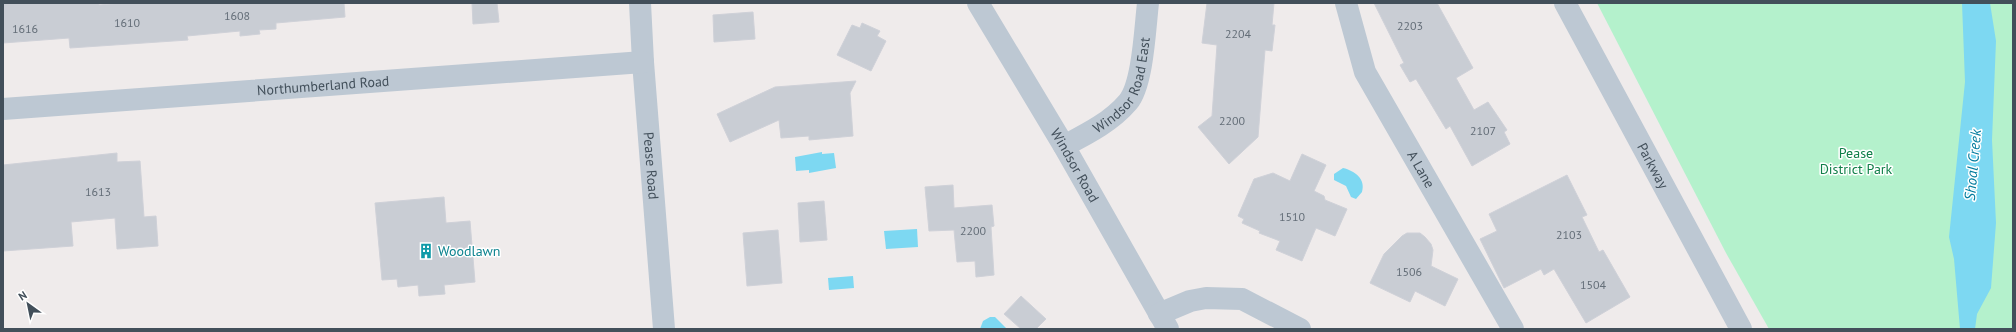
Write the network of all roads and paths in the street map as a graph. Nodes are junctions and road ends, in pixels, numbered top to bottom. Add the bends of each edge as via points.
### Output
1 (640, 3) edge
2 (978, 3) edge
3 (1148, 3) edge
4 (1346, 3) edge
5 (1565, 3) edge
6 (643, 62) junction
7 (3, 109) edge
8 (1064, 146) junction
9 (1164, 322) edge
10 (664, 329) edge
11 (1300, 329) edge
12 (1514, 329) edge
13 (1741, 329) edge

1 - 6 street, Pease Road
2 - 8 street, Windsor Road
3 - 8 street, Windsor Road East via 1139,76 1129,101 1114,116
4 - 12 street, A Lane via 1365,72
5 - 13 street, Parkway
6 - 7 street, Northumberland Road
6 - 10 street, Pease Road
8 - 9 street, Windsor Road
9 - 11 street via 1190,301 1242,299

